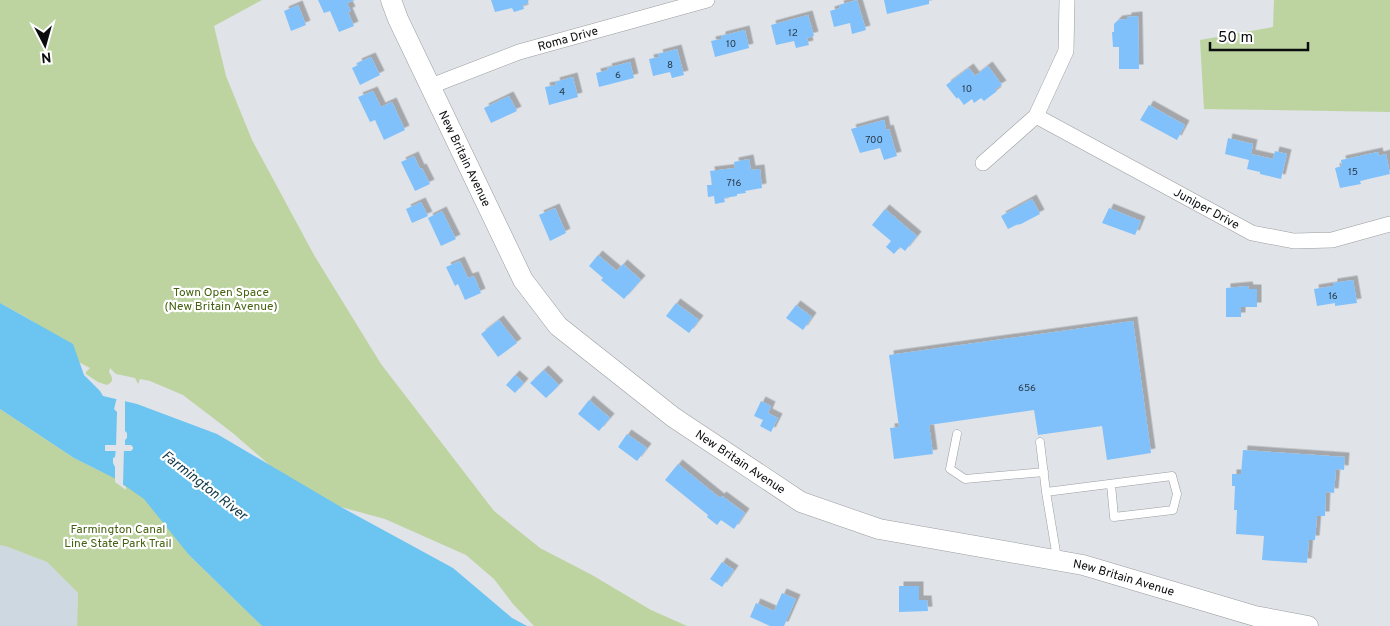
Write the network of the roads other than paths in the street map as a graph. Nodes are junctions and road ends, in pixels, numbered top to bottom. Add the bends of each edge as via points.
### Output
1 (391, 0) edge
2 (707, 0) edge
3 (1067, 0) edge
4 (431, 86) junction
5 (1036, 116) junction
6 (983, 163) dead end
7 (1390, 224) edge
8 (957, 434) dead end
9 (1040, 442) dead end
10 (1044, 472) junction
11 (1111, 484) junction
12 (1046, 492) junction
13 (1057, 560) junction
14 (1308, 626) edge

1 - 4 street, New Britain Avenue
2 - 4 street, Roma Drive via 519,52
3 - 5 street via 1066,52
4 - 13 street, New Britain Avenue via 523,280 558,326 673,417 801,502 879,529
5 - 6 street
5 - 7 street, Juniper Drive via 1252,233 1294,241 1332,240
8 - 10 lane via 950,469 965,480
9 - 10 lane
10 - 12 lane
11 - 11 lane via 1172,476 1177,494 1173,510 1114,517
11 - 12 lane
12 - 13 lane
13 - 14 street, New Britain Avenue via 1255,616

